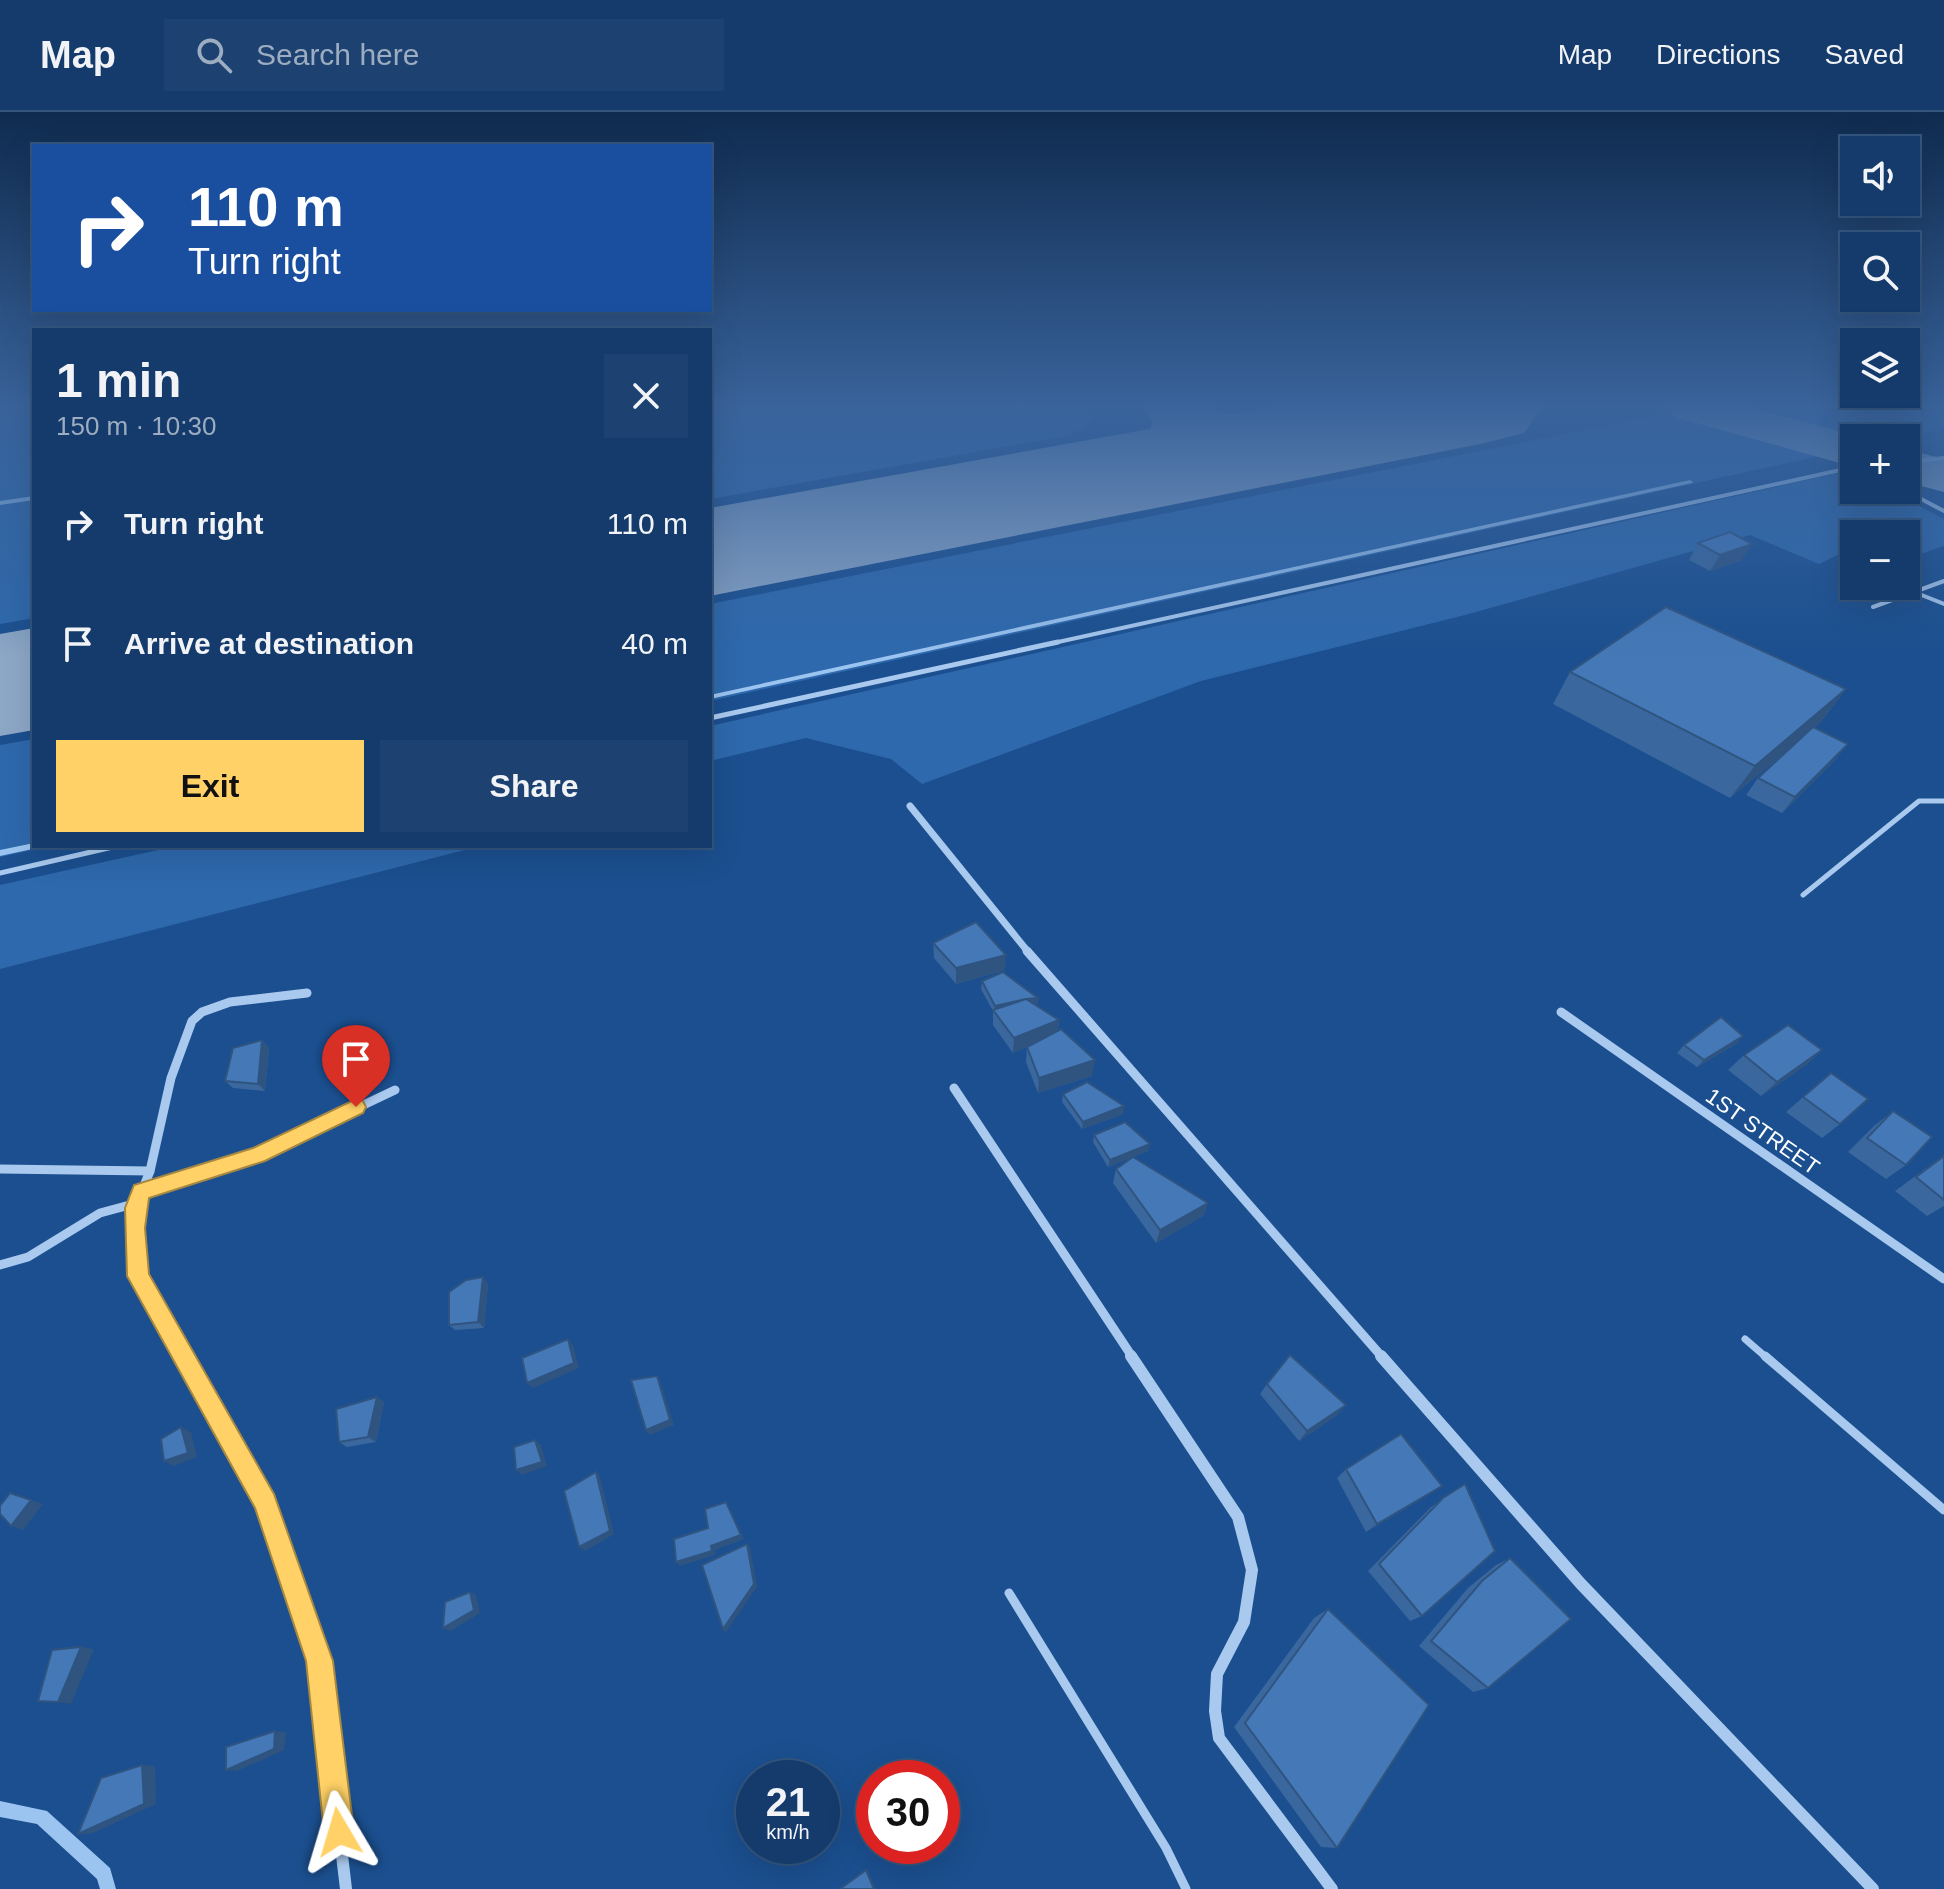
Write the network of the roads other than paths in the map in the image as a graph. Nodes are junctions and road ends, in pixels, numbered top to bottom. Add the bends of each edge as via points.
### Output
1 (1750, 490) edge
2 (1920, 498) edge
3 (1944, 511) edge
4 (1944, 581) edge
5 (1920, 590) edge
6 (1920, 594) edge
7 (1892, 600) edge
8 (1944, 604) edge
9 (1873, 607) dead end
10 (712, 718) edge
11 (1944, 801) edge
12 (910, 806) dead end
13 (108, 848) edge
14 (0, 873) edge
15 (1803, 895) dead end
16 (307, 993) dead end
17 (1561, 1012) dead end
18 (954, 1088) dead end
19 (395, 1090) dead end
20 (0, 1169) edge
21 (150, 1171) junction
22 (139, 1197) junction
23 (0, 1265) edge
24 (1944, 1279) edge
25 (1745, 1339) dead end
26 (1944, 1510) edge
27 (1009, 1593) dead end
28 (346, 1889) edge
29 (1186, 1889) edge
30 (1332, 1889) edge
31 (1873, 1889) edge

1 - 10 lane
2 - 3 lane
4 - 5 lane
6 - 8 lane
7 - 9 lane
11 - 15 lane via 1919,801
12 - 31 street via 1055,985 1581,1584
13 - 14 lane
16 - 21 street via 230,1002 192,1021 171,1078
17 - 24 street, 1ST STREET
18 - 30 street via 1238,1517 1252,1570 1244,1622 1217,1674 1219,1738
19 - 22 street via 258,1155
20 - 21 street
21 - 22 street
22 - 23 street via 100,1213 28,1257
22 - 28 street via 134,1247 138,1276 265,1503 319,1661
25 - 26 lane
27 - 29 lane

